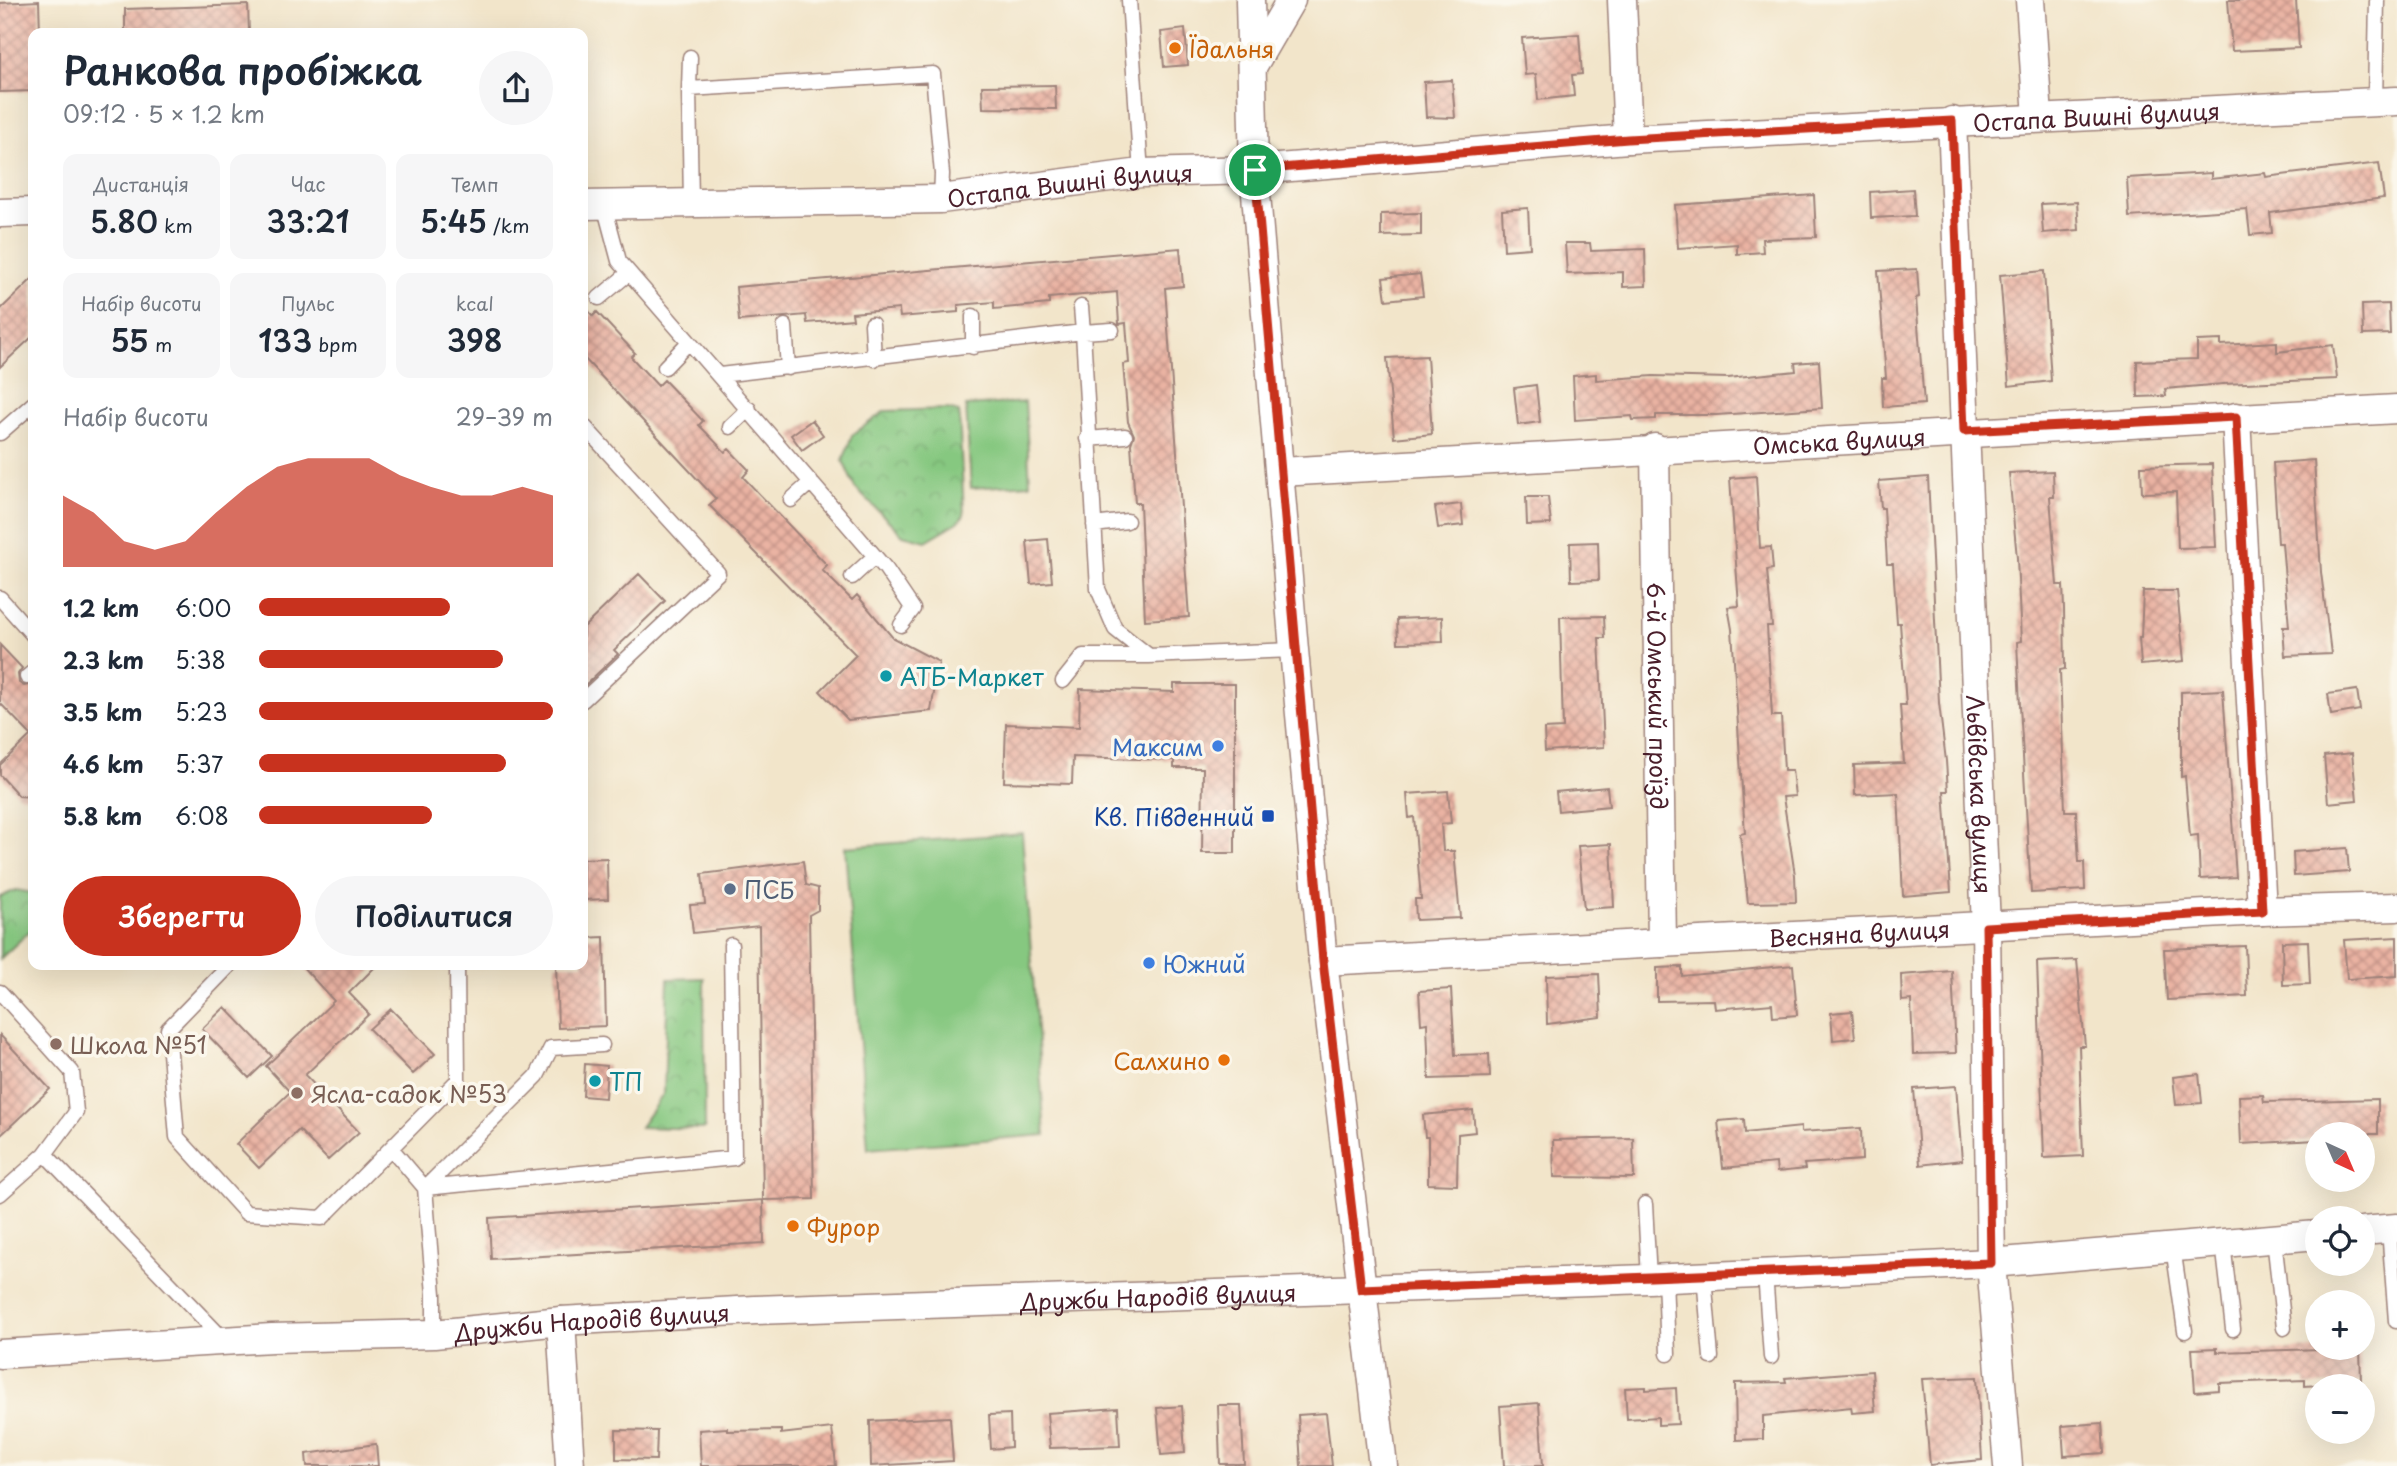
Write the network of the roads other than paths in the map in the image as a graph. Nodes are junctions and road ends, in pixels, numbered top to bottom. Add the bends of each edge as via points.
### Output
1 (1129, 0) edge
2 (1250, 0) edge
3 (1291, 0) edge
4 (1622, 0) edge
5 (2030, 0) edge
6 (2377, 0) edge
7 (690, 57) dead end
8 (1251, 70) junction
9 (689, 89) junction
10 (2386, 102) edge
11 (2038, 117) junction
12 (1952, 121) junction
13 (1628, 139) junction
14 (1255, 170) junction
15 (1142, 173) junction
16 (941, 199) junction
17 (691, 203) junction
18 (593, 205) edge
19 (28, 212) edge
20 (0, 213) edge
21 (629, 273) junction
22 (599, 298) dead end
23 (1081, 307) dead end
24 (973, 316) dead end
25 (872, 324) dead end
26 (785, 326) dead end
27 (1112, 330) dead end
28 (1083, 332) junction
29 (688, 343) junction
30 (974, 346) junction
31 (874, 359) junction
32 (665, 367) dead end
33 (788, 368) junction
34 (720, 375) junction
35 (28, 408) edge
36 (749, 409) junction
37 (2397, 409) edge
38 (2236, 417) junction
39 (730, 427) dead end
40 (588, 430) edge
41 (1964, 431) junction
42 (0, 433) edge
43 (1125, 436) dead end
44 (1087, 439) junction
45 (1655, 449) junction
46 (1280, 472) junction
47 (811, 482) junction
48 (791, 500) dead end
49 (1127, 521) dead end
50 (1094, 525) junction
51 (875, 556) junction
52 (852, 578) dead end
53 (0, 598) edge
54 (901, 625) dead end
55 (28, 629) edge
56 (1294, 650) junction
57 (1149, 656) junction
58 (1063, 681) dead end
59 (588, 695) edge
60 (2397, 907) edge
61 (2262, 911) junction
62 (1986, 927) junction
63 (1662, 943) junction
64 (731, 945) dead end
65 (1323, 961) junction
66 (226, 970) edge
67 (457, 970) edge
68 (0, 992) edge
69 (602, 1045) dead end
70 (391, 1148) junction
71 (45, 1154) junction
72 (425, 1188) junction
73 (0, 1194) edge
74 (1645, 1204) dead end
75 (2383, 1229) edge
76 (2305, 1236) edge
77 (2274, 1238) junction
78 (2223, 1243) junction
79 (2172, 1247) junction
80 (1991, 1263) junction
81 (1765, 1273) junction
82 (1704, 1276) junction
83 (1657, 1278) junction
84 (1361, 1289) junction
85 (561, 1321) junction
86 (2396, 1321) edge
87 (2284, 1328) dead end
88 (2233, 1329) dead end
89 (2185, 1331) dead end
90 (434, 1334) junction
91 (225, 1341) junction
92 (0, 1354) edge
93 (1668, 1354) dead end
94 (1711, 1357) dead end
95 (1771, 1357) dead end
96 (570, 1466) edge
97 (1383, 1466) edge
98 (2008, 1466) edge

1 - 15 lane
2 - 8 street
3 - 8 street
4 - 13 street
5 - 11 street
6 - 10 lane
7 - 9 lane
8 - 14 street
9 - 16 lane via 933,74
9 - 17 lane
10 - 11 street, Остапа Вишні вулиця
11 - 12 street, Остапа Вишні вулиця
12 - 13 street, Остапа Вишні вулиця
12 - 41 street, Львівська вулиця
13 - 14 street, Остапа Вишні вулиця
14 - 15 street, Остапа Вишні вулиця
14 - 46 street
15 - 16 street, Остапа Вишні вулиця
16 - 17 street, Остапа Вишні вулиця
17 - 18 street, Остапа Вишні вулиця
18 - 21 lane
19 - 20 street
21 - 22 lane
21 - 29 lane
23 - 28 lane
24 - 30 lane
25 - 31 lane
26 - 33 lane
27 - 28 lane
28 - 30 lane
28 - 44 lane
29 - 32 lane
29 - 34 lane
30 - 31 lane
31 - 33 lane
33 - 34 lane
34 - 36 lane
35 - 42 lane
36 - 39 lane
36 - 47 lane
37 - 38 street, Омська вулиця
38 - 41 street, Омська вулиця
38 - 61 street
40 - 59 lane via 718,573
41 - 45 street, Омська вулиця
41 - 62 street, Львівська вулиця
43 - 44 lane
44 - 50 lane
45 - 46 street, Омська вулиця
45 - 63 street, 6-й Омський проїзд
46 - 56 street
47 - 48 lane
47 - 51 lane
49 - 50 lane
50 - 57 lane via 1098,589 1115,629
51 - 52 lane
51 - 54 lane via 913,609
53 - 55 lane
56 - 57 lane
56 - 65 street
57 - 58 lane via 1083,656
60 - 61 street, Весняна вулиця
61 - 62 street, Весняна вулиця
62 - 63 street, Весняна вулиця
62 - 80 street, Львівська вулиця
63 - 65 street, Весняна вулиця
64 - 72 lane via 734,1158
65 - 84 street
66 - 70 lane via 169,1029 177,1137 246,1213 322,1218
67 - 70 lane via 458,1080
68 - 71 lane via 72,1072 76,1112
69 - 72 lane via 551,1048 537,1076
70 - 72 lane
71 - 73 lane
71 - 91 lane
72 - 90 lane
74 - 83 lane
75 - 86 lane
76 - 77 street, Дружби Народів вулиця
77 - 78 street, Дружби Народів вулиця
77 - 87 lane
78 - 79 street, Дружби Народів вулиця
78 - 88 lane
79 - 80 street, Дружби Народів вулиця
79 - 89 lane
80 - 81 street, Дружби Народів вулиця
80 - 98 street, Львівська вулиця
81 - 82 street, Дружби Народів вулиця
81 - 95 lane
82 - 83 street, Дружби Народів вулиця
82 - 94 lane
83 - 84 street, Дружби Народів вулиця
83 - 93 lane
84 - 85 street, Дружби Народів вулиця
84 - 97 street
85 - 90 street, Дружби Народів вулиця
85 - 96 street
90 - 91 street, Дружби Народів вулиця
91 - 92 street, Дружби Народів вулиця

